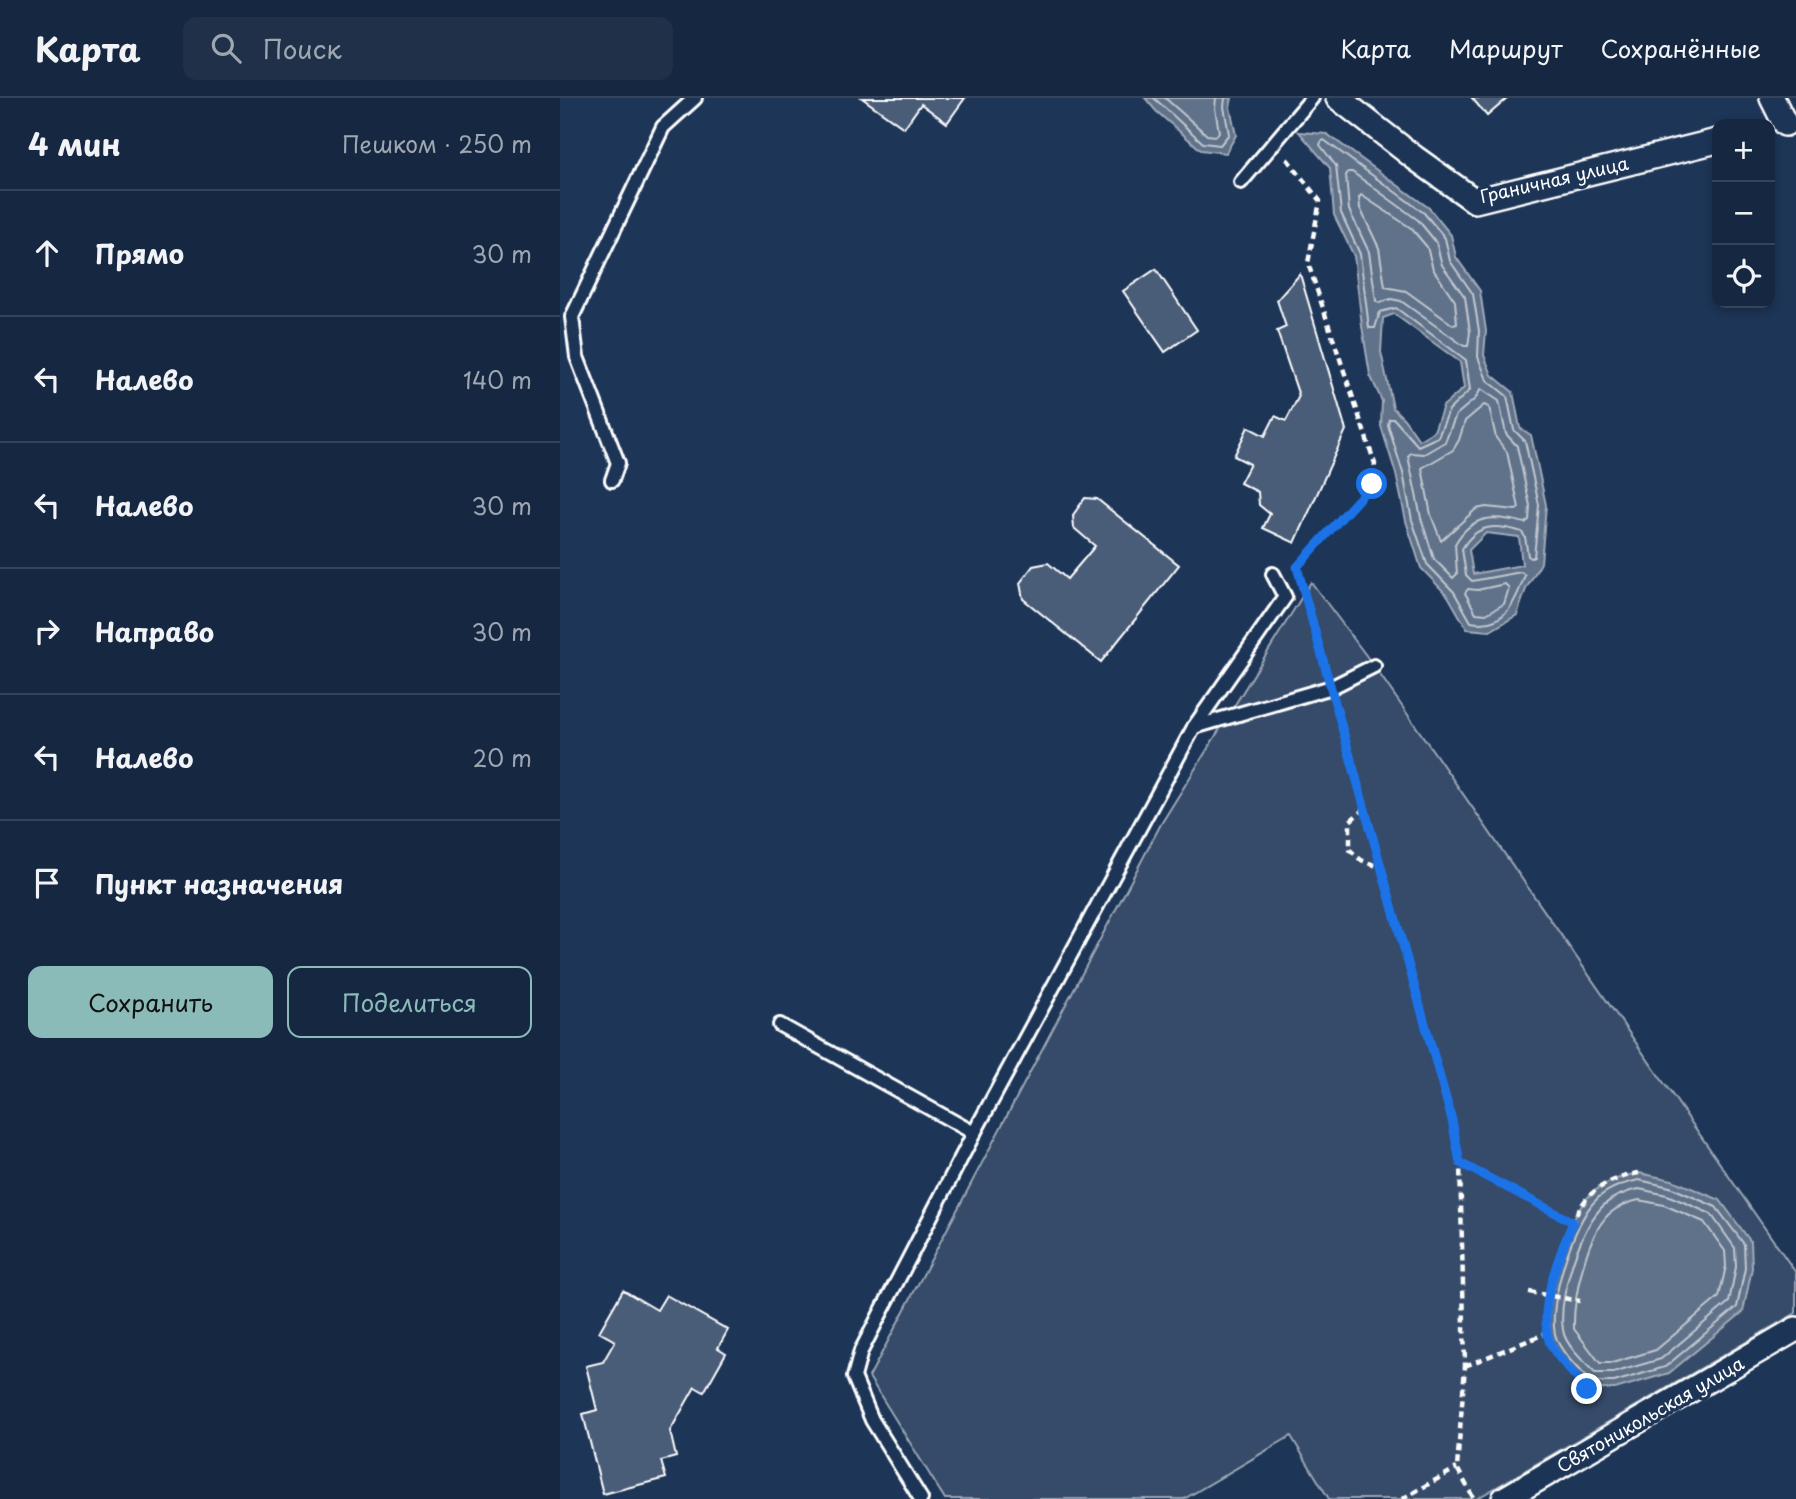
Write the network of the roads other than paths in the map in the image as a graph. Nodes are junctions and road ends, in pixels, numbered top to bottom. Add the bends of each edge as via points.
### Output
1 (695, 98) edge
2 (1312, 98) edge
3 (1338, 98) edge
4 (1772, 98) edge
5 (1783, 125) edge
6 (1712, 142) edge
7 (1241, 182) dead end
8 (612, 480) dead end
9 (1273, 574) dead end
10 (1374, 666) dead end
11 (1194, 727) junction
12 (780, 1025) dead end
13 (974, 1133) junction
14 (1796, 1329) edge
15 (921, 1499) edge
16 (1504, 1499) edge

1 - 8 lane via 663,127 572,317 577,357 618,463
2 - 7 lane
3 - 6 street, Граничная улица via 1475,201
4 - 5 street
9 - 11 lane via 1285,597
10 - 11 lane via 1332,687
11 - 13 lane
12 - 13 lane
13 - 15 lane via 861,1351 854,1377 872,1420
14 - 16 street, Святоникольская улица

